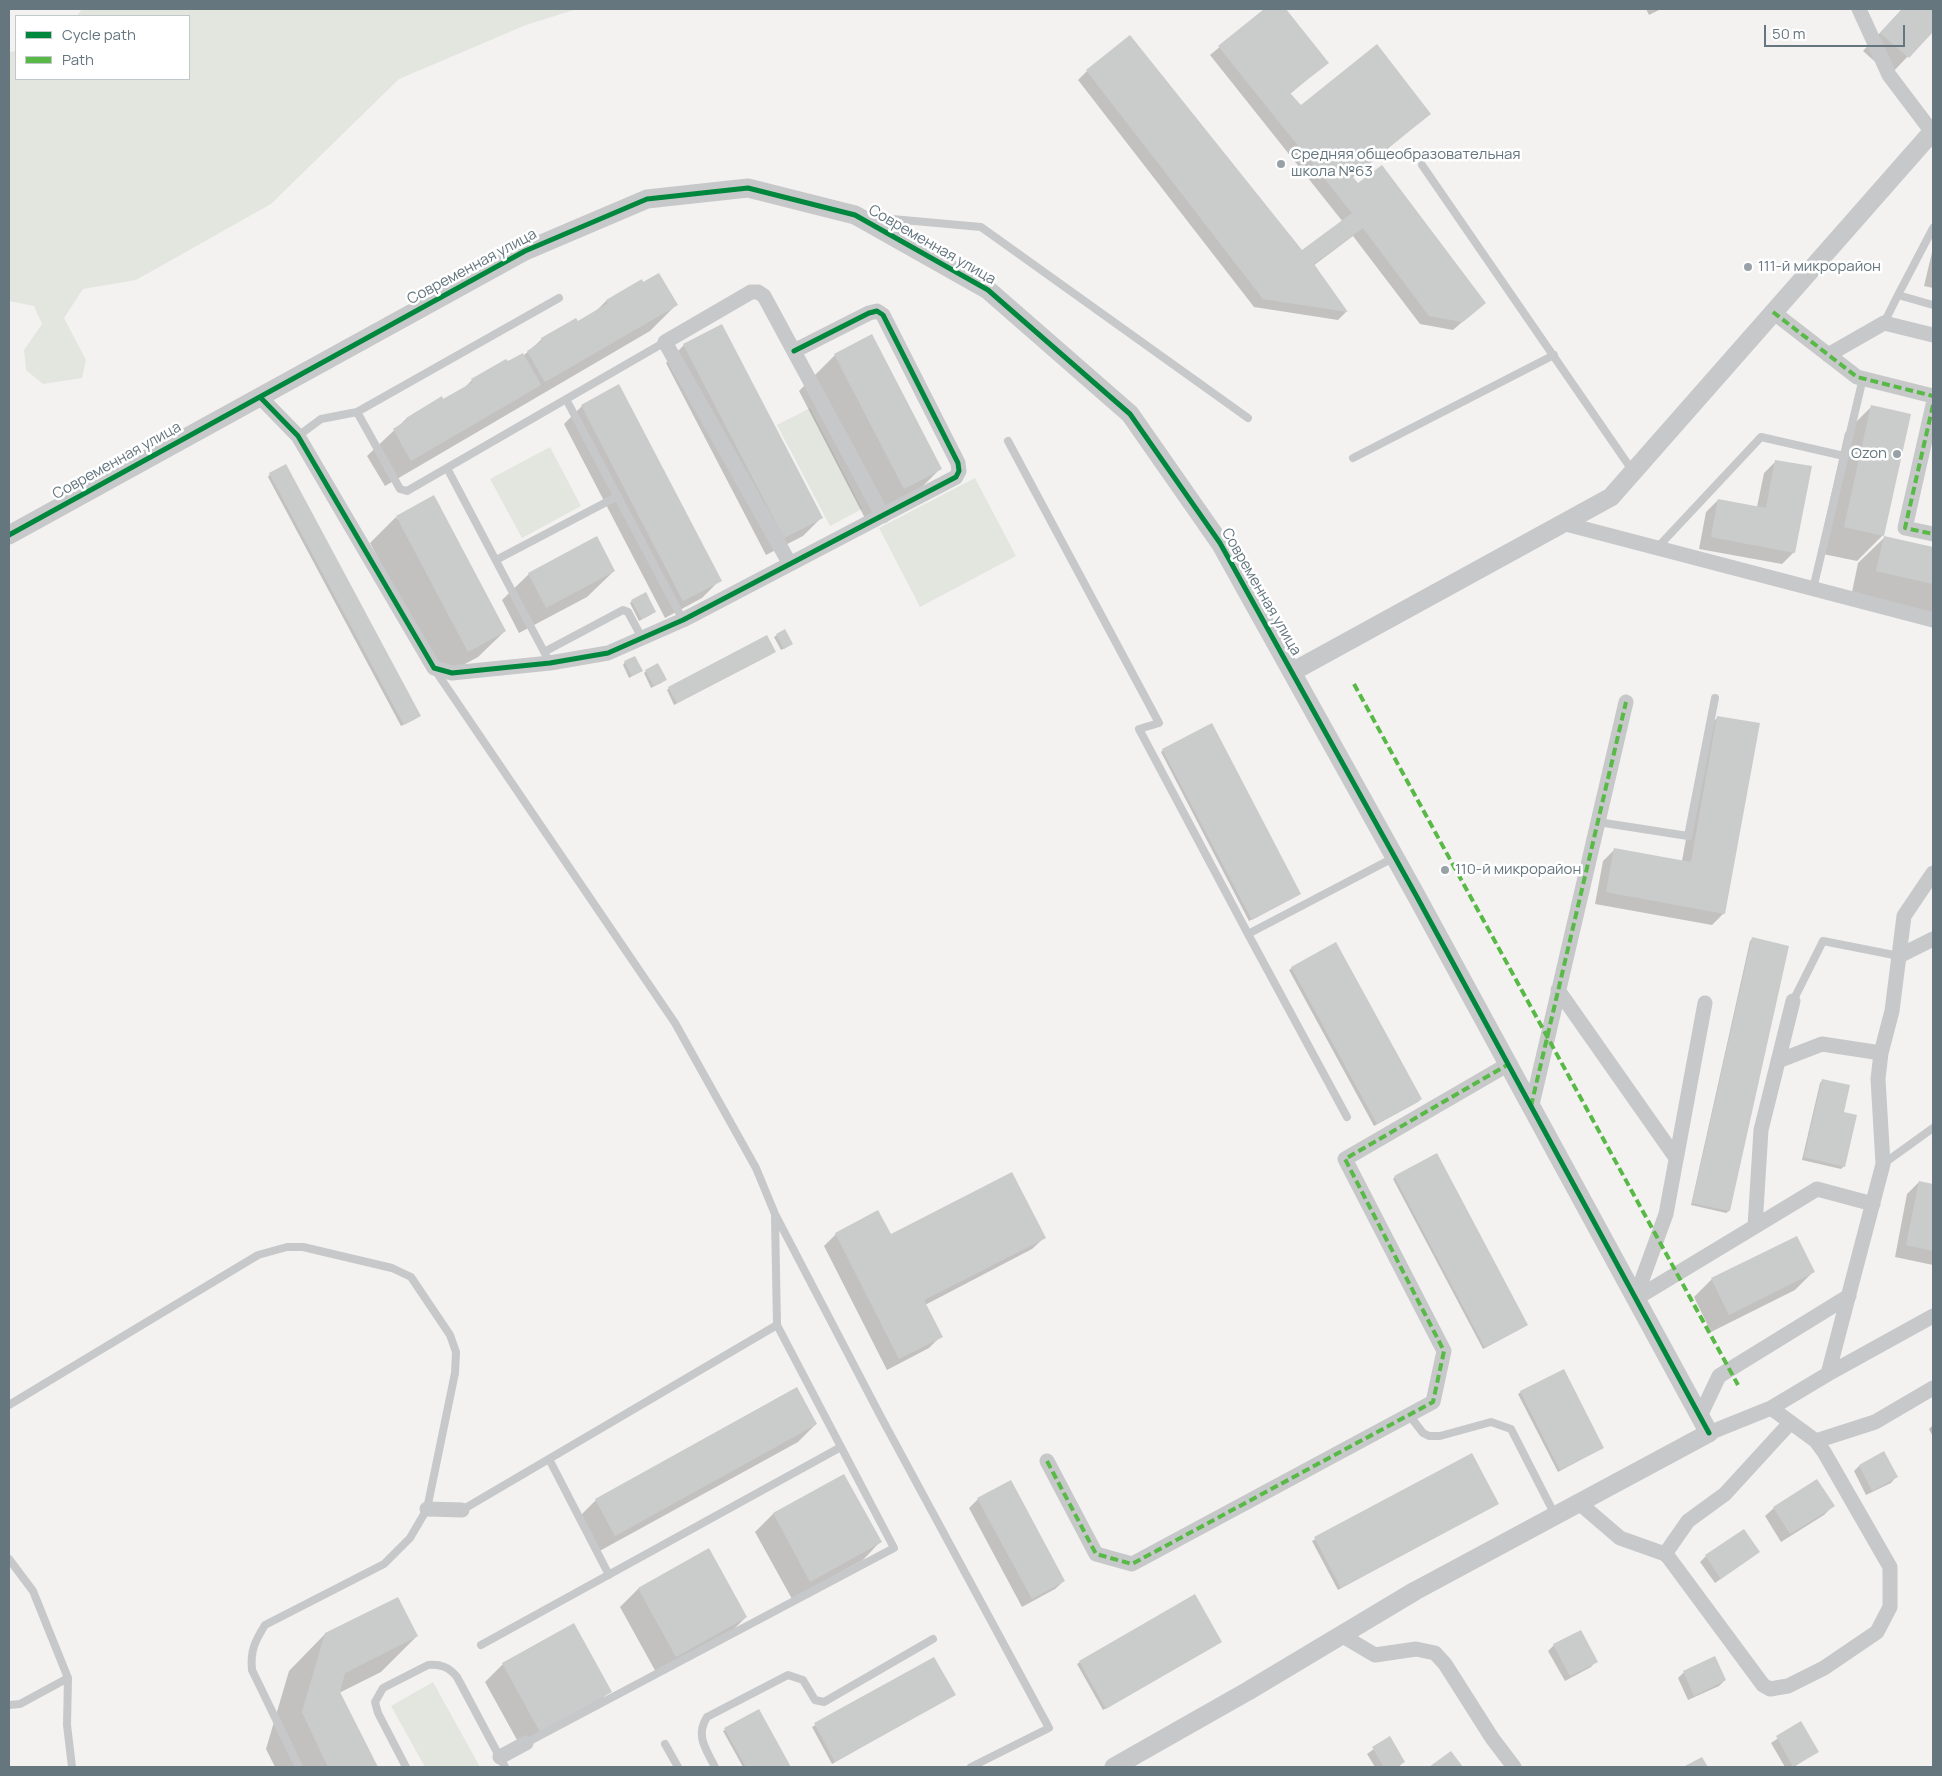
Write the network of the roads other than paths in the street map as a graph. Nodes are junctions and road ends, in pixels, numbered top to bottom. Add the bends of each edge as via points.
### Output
1 (1859, 9) edge
2 (1932, 131) edge
3 (1422, 165) dead end
4 (855, 215) junction
5 (1933, 228) edge
6 (1898, 294) junction
7 (559, 298) dead end
8 (1933, 305) edge
9 (1773, 312) junction
10 (1884, 323) junction
11 (1933, 335) edge
12 (665, 342) junction
13 (794, 352) junction
14 (1554, 355) junction
15 (1828, 355) junction
16 (1863, 378) junction
17 (1933, 396) edge
18 (260, 397) junction
19 (566, 399) junction
20 (1933, 405) edge
21 (357, 412) junction
22 (1248, 418) dead end
23 (298, 436) junction
24 (1008, 441) dead end
25 (1844, 456) junction
26 (1353, 458) dead end
27 (447, 468) junction
28 (1632, 470) junction
29 (618, 496) junction
30 (882, 516) junction
31 (1562, 524) junction
32 (9, 534) edge
33 (1933, 534) edge
34 (1657, 548) junction
35 (496, 560) junction
36 (790, 564) junction
37 (1813, 588) junction
38 (683, 620) junction
39 (1933, 620) edge
40 (642, 638) junction
41 (547, 657) junction
42 (434, 668) junction
43 (1292, 672) junction
44 (1715, 698) dead end
45 (1626, 702) dead end
46 (1598, 822) junction
47 (1395, 857) junction
48 (1933, 874) edge
49 (1248, 934) junction
50 (1933, 939) edge
51 (1899, 956) junction
52 (1558, 990) junction
53 (1793, 1001) joint
54 (1706, 1003) dead end
55 (1881, 1053) junction
56 (1778, 1061) junction
57 (1507, 1065) junction
58 (1531, 1109) junction
59 (1347, 1117) dead end
60 (1933, 1128) edge
61 (1676, 1158) junction
62 (1883, 1164) junction
63 (1873, 1204) junction
64 (775, 1214) junction
65 (1755, 1226) junction
66 (1849, 1296) junction
67 (1635, 1299) junction
68 (1933, 1316) edge
69 (777, 1326) junction
70 (1828, 1374) junction
71 (1933, 1388) edge
72 (9, 1405) edge
73 (1771, 1408) junction
74 (1409, 1415) junction
75 (1700, 1416) junction
76 (1790, 1422) junction
77 (1709, 1434) junction
78 (1816, 1441) junction
79 (841, 1447) junction
80 (549, 1459) junction
81 (1047, 1461) dead end
82 (1578, 1502) junction
83 (427, 1509) junction
84 (462, 1510) joint
85 (1555, 1514) junction
86 (1665, 1554) junction
87 (9, 1559) edge
88 (609, 1575) junction
89 (1341, 1635) junction
90 (933, 1639) dead end
91 (481, 1645) dead end
92 (68, 1678) junction
93 (9, 1705) edge
94 (526, 1743) joint
95 (665, 1744) dead end
96 (503, 1762) edge
97 (72, 1767) edge
98 (299, 1767) edge
99 (406, 1767) edge
100 (678, 1767) edge
101 (715, 1767) edge
102 (971, 1767) edge
103 (1114, 1767) edge
104 (1514, 1767) edge

1 - 2 street via 1889,75
2 - 9 street
3 - 14 lane
4 - 18 street, Современная улица via 748,188 647,199 525,251
4 - 22 lane via 981,227
4 - 43 street, Современная улица via 988,290 1130,414 1220,543
5 - 6 lane
6 - 8 lane
6 - 10 lane
7 - 21 lane
9 - 15 street
9 - 28 street
10 - 11 street
10 - 15 street
12 - 13 street via 751,292 758,292 764,296
12 - 19 lane
12 - 36 street
13 - 30 street
13 - 30 street via 869,313 877,311 883,315 958,462 959,471 956,477
14 - 26 lane
14 - 28 lane
15 - 16 street
16 - 17 street
16 - 25 lane
18 - 23 street
18 - 32 street, Современная улица
19 - 27 lane
19 - 29 lane
20 - 33 street via 1905,528
21 - 23 lane via 321,419
21 - 27 lane via 403,491
23 - 42 street
24 - 49 lane via 1159,723 1140,729
25 - 34 lane via 1761,437
25 - 37 lane
27 - 35 lane
28 - 31 street via 1611,497
29 - 35 lane
29 - 38 lane
30 - 36 street
31 - 34 street
31 - 43 street
34 - 37 street
35 - 41 lane
36 - 38 street
37 - 39 street
38 - 40 street
40 - 41 street via 608,653
40 - 41 lane via 628,612 623,610
41 - 42 street via 452,673
42 - 64 lane via 675,1023 756,1168
43 - 47 street, Современная улица
44 - 46 lane via 1688,836
45 - 46 street
46 - 52 street
47 - 49 lane
47 - 57 street, Современная улица
48 - 51 street via 1904,916
49 - 59 lane
50 - 51 street
51 - 53 lane via 1823,942
51 - 55 street via 1892,1011
52 - 58 street
52 - 61 street
53 - 56 street
54 - 61 street
55 - 56 street via 1822,1044
55 - 62 street via 1878,1079
56 - 65 street via 1761,1130
57 - 58 street, Современная улица
57 - 74 street via 1345,1159 1444,1351 1433,1402
58 - 67 street, Современная улица
60 - 62 lane
61 - 67 street via 1666,1214
62 - 63 street
63 - 65 street via 1817,1189
63 - 66 street
64 - 69 lane
64 - 102 lane via 1049,1728
65 - 67 street
66 - 70 street
66 - 75 street via 1719,1376
67 - 75 street, Современная улица
68 - 70 street
69 - 79 lane
69 - 80 lane
70 - 73 street
71 - 78 street via 1875,1422
72 - 83 lane via 258,1255 303,1247 392,1268 417,1285 450,1335 456,1352 455,1373
73 - 76 street
73 - 77 street
74 - 81 street via 1132,1564 1096,1554
74 - 85 lane via 1422,1434 1429,1436 1491,1422 1511,1429
75 - 77 street, Современная улица
76 - 78 street
76 - 86 street via 1725,1494 1688,1521
77 - 82 street
78 - 86 street via 1890,1567 1890,1607 1877,1632 1824,1668 1788,1686 1770,1689 1763,1685
79 - 88 lane
79 - 94 lane via 894,1548
80 - 84 lane
80 - 88 lane
82 - 85 street
82 - 86 street via 1620,1538
83 - 84 street
83 - 98 lane via 410,1538 384,1564 265,1625 253,1643 252,1670
85 - 89 street
87 - 92 lane via 33,1591
88 - 91 lane
89 - 103 street
89 - 104 street via 1376,1656 1416,1649 1435,1653
90 - 101 lane via 824,1702 815,1700 802,1680 788,1675 706,1717 701,1727 701,1740
92 - 93 lane via 20,1704
92 - 97 lane via 67,1725
94 - 96 street
95 - 100 lane
96 - 99 lane via 457,1677 446,1666 428,1665 383,1688 375,1702

